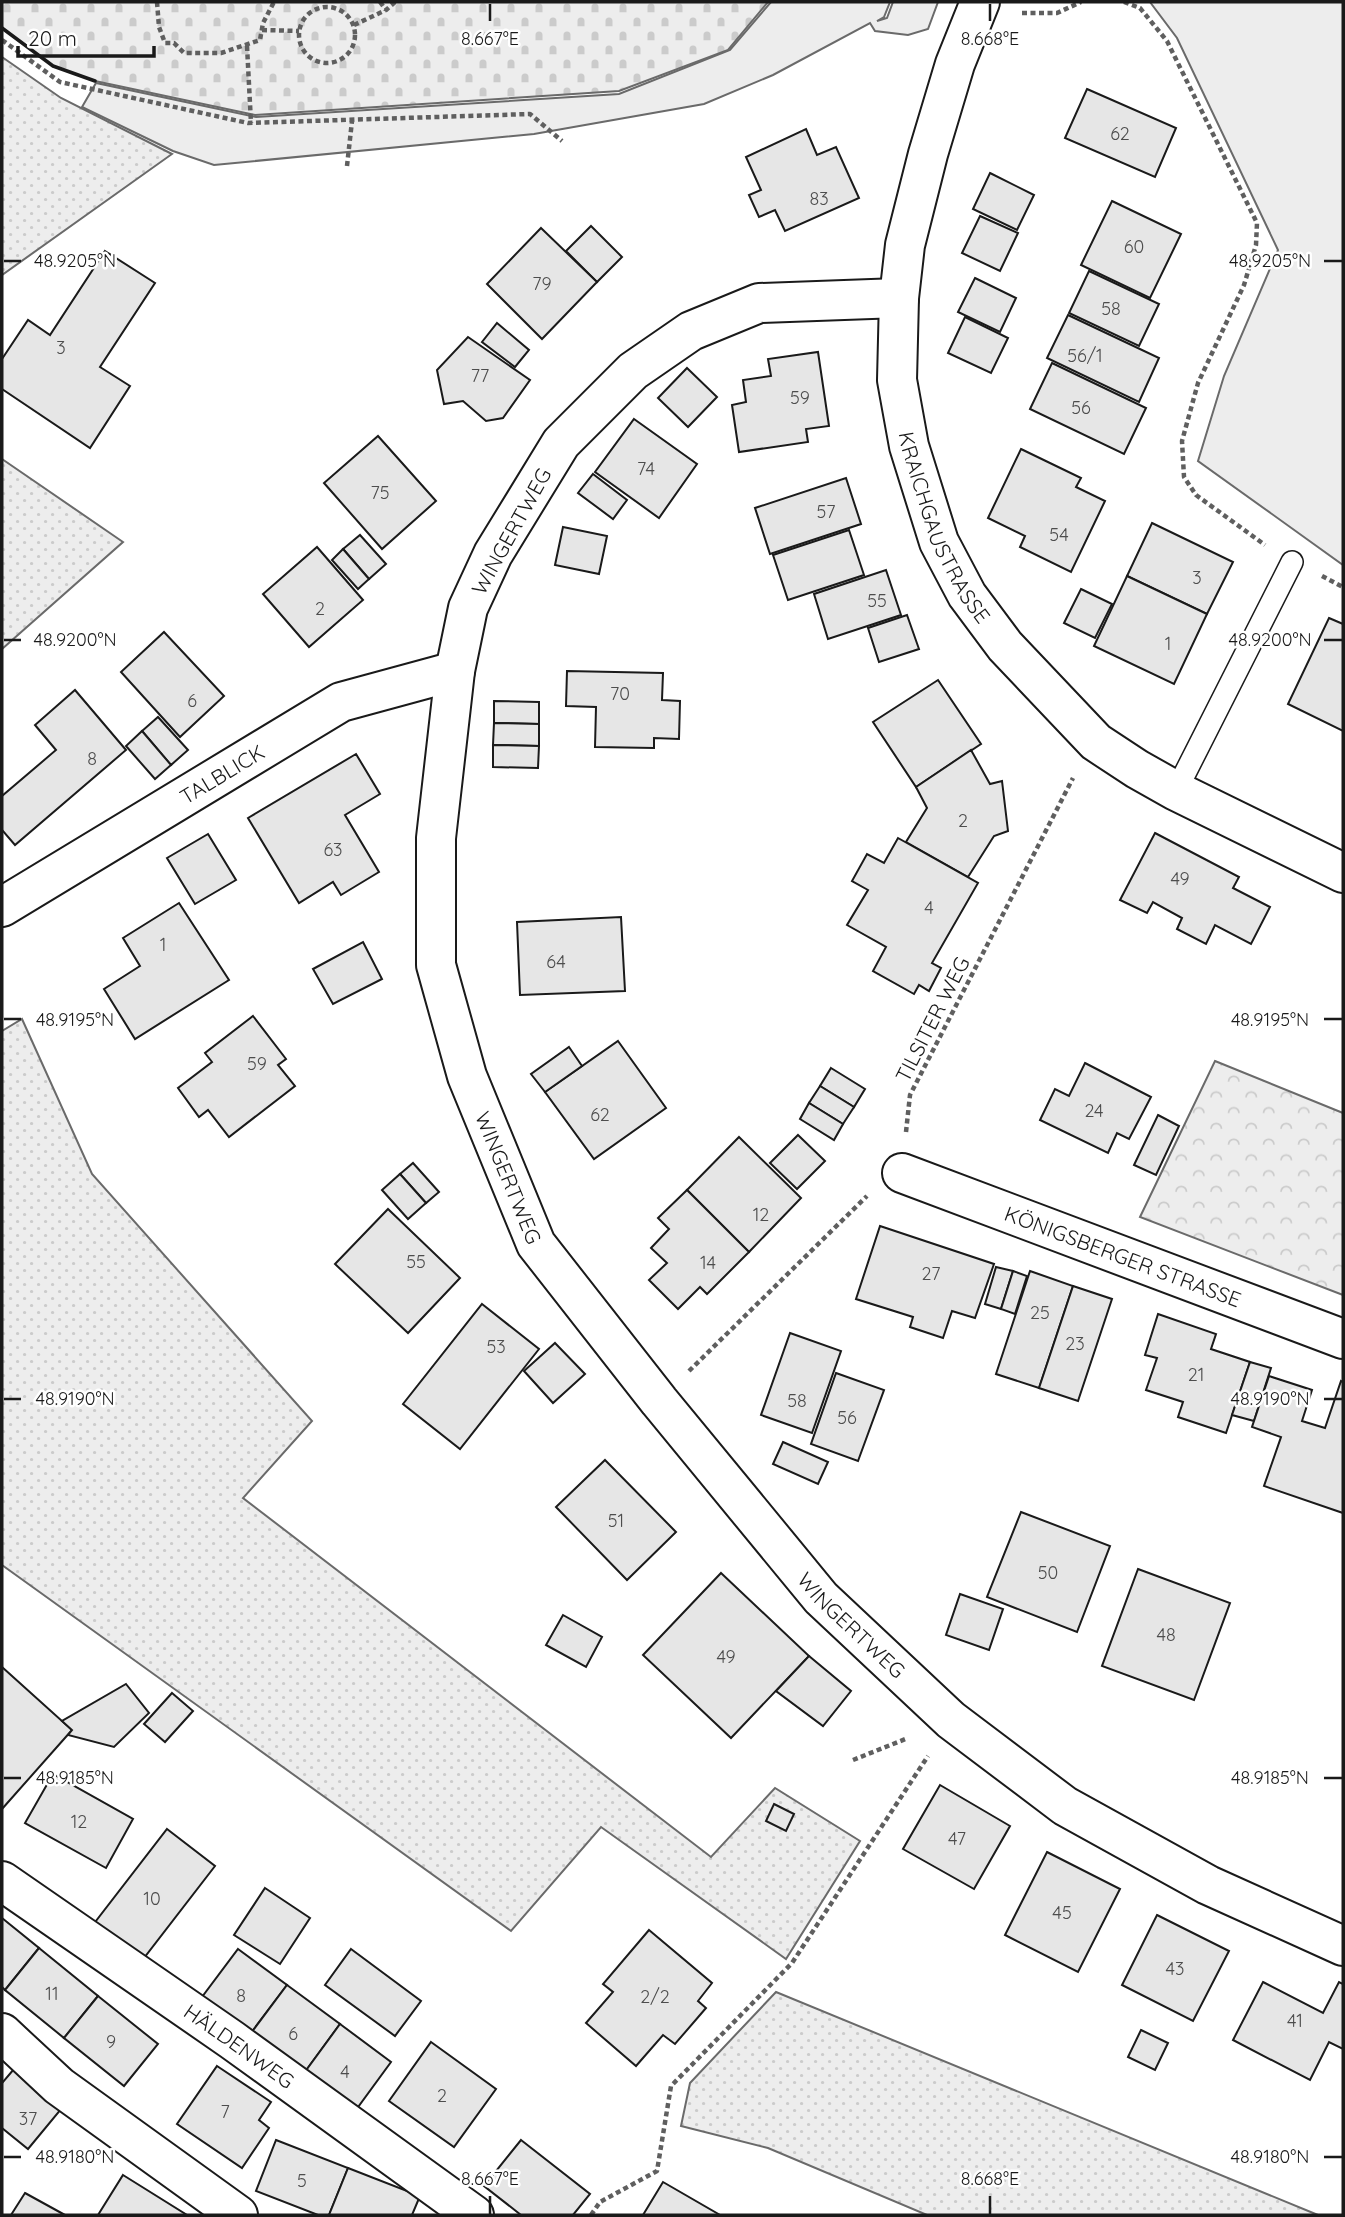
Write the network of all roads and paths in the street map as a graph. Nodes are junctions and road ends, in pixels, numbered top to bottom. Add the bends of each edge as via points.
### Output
1 (157, 2) edge
2 (274, 2) edge
3 (380, 2) edge
4 (395, 2) edge
5 (980, 2) edge
6 (1082, 2) edge
7 (1124, 2) edge
8 (386, 10) junction
9 (1018, 13) dead end
10 (354, 25) junction
11 (262, 30) junction
12 (299, 32) junction
13 (2, 40) edge
14 (247, 46) junction
15 (352, 121) junction
16 (251, 123) junction
17 (562, 141) dead end
18 (346, 166) dead end
19 (899, 298) junction
20 (1292, 562) joint
21 (455, 671) junction
22 (1096, 742) junction
23 (1176, 790) junction
24 (1343, 873) edge
25 (2, 907) edge
26 (902, 1173) junction
27 (1343, 1339) edge
28 (659, 1401) junction
29 (951, 1720) junction
30 (927, 1758) dead end
31 (853, 1760) dead end
32 (2, 1881) edge
33 (1343, 1945) edge
34 (2, 2033) edge
35 (238, 2215) edge
36 (474, 2215) edge
37 (591, 2215) edge

1 - 14 path via 165,43 174,43 184,54 221,54
2 - 11 path
3 - 8 path
4 - 8 path
5 - 19 street, KRAICHGAUSTRASSE via 955,64 928,154 905,245
6 - 9 path via 1057,13
7 - 20 path via 1140,8 1167,41 1256,223 1256,244 1244,285 1198,383 1182,441 1184,477 1196,495
8 - 10 path
10 - 12 path via 340,9 323,6 307,15
10 - 12 path via 354,47 334,63 309,57
11 - 12 path
11 - 14 path via 260,40
13 - 16 path via 60,82
14 - 16 path
15 - 16 path
15 - 17 path via 530,114
15 - 18 path
19 - 21 street, WINGERTWEG via 759,303 691,331 633,371 561,443 493,554 468,608
19 - 22 street, KRAICHGAUSTRASSE via 897,380 909,446 939,542 967,595 1005,646
20 - 23 lane
21 - 25 street, TALBLICK via 341,702
21 - 28 street, WINGERTWEG via 436,838 439,977 467,1076 536,1244
22 - 23 street, KRAICHGAUSTRASSE
22 - 26 path, TILSITER WEG via 1072,780 910,1095
23 - 24 street, KRAICHGAUSTRASSE
26 - 27 street, KÖNIGSBERGER STRASSE
26 - 28 path via 862,1199
28 - 29 street, WINGERTWEG via 821,1598
29 - 31 path
29 - 33 street, WINGERTWEG via 1065,1806 1208,1885
30 - 37 path via 792,1963 671,2086 657,2171 600,2202
32 - 36 street, HÄLDENWEG
34 - 35 street via 59,2086

